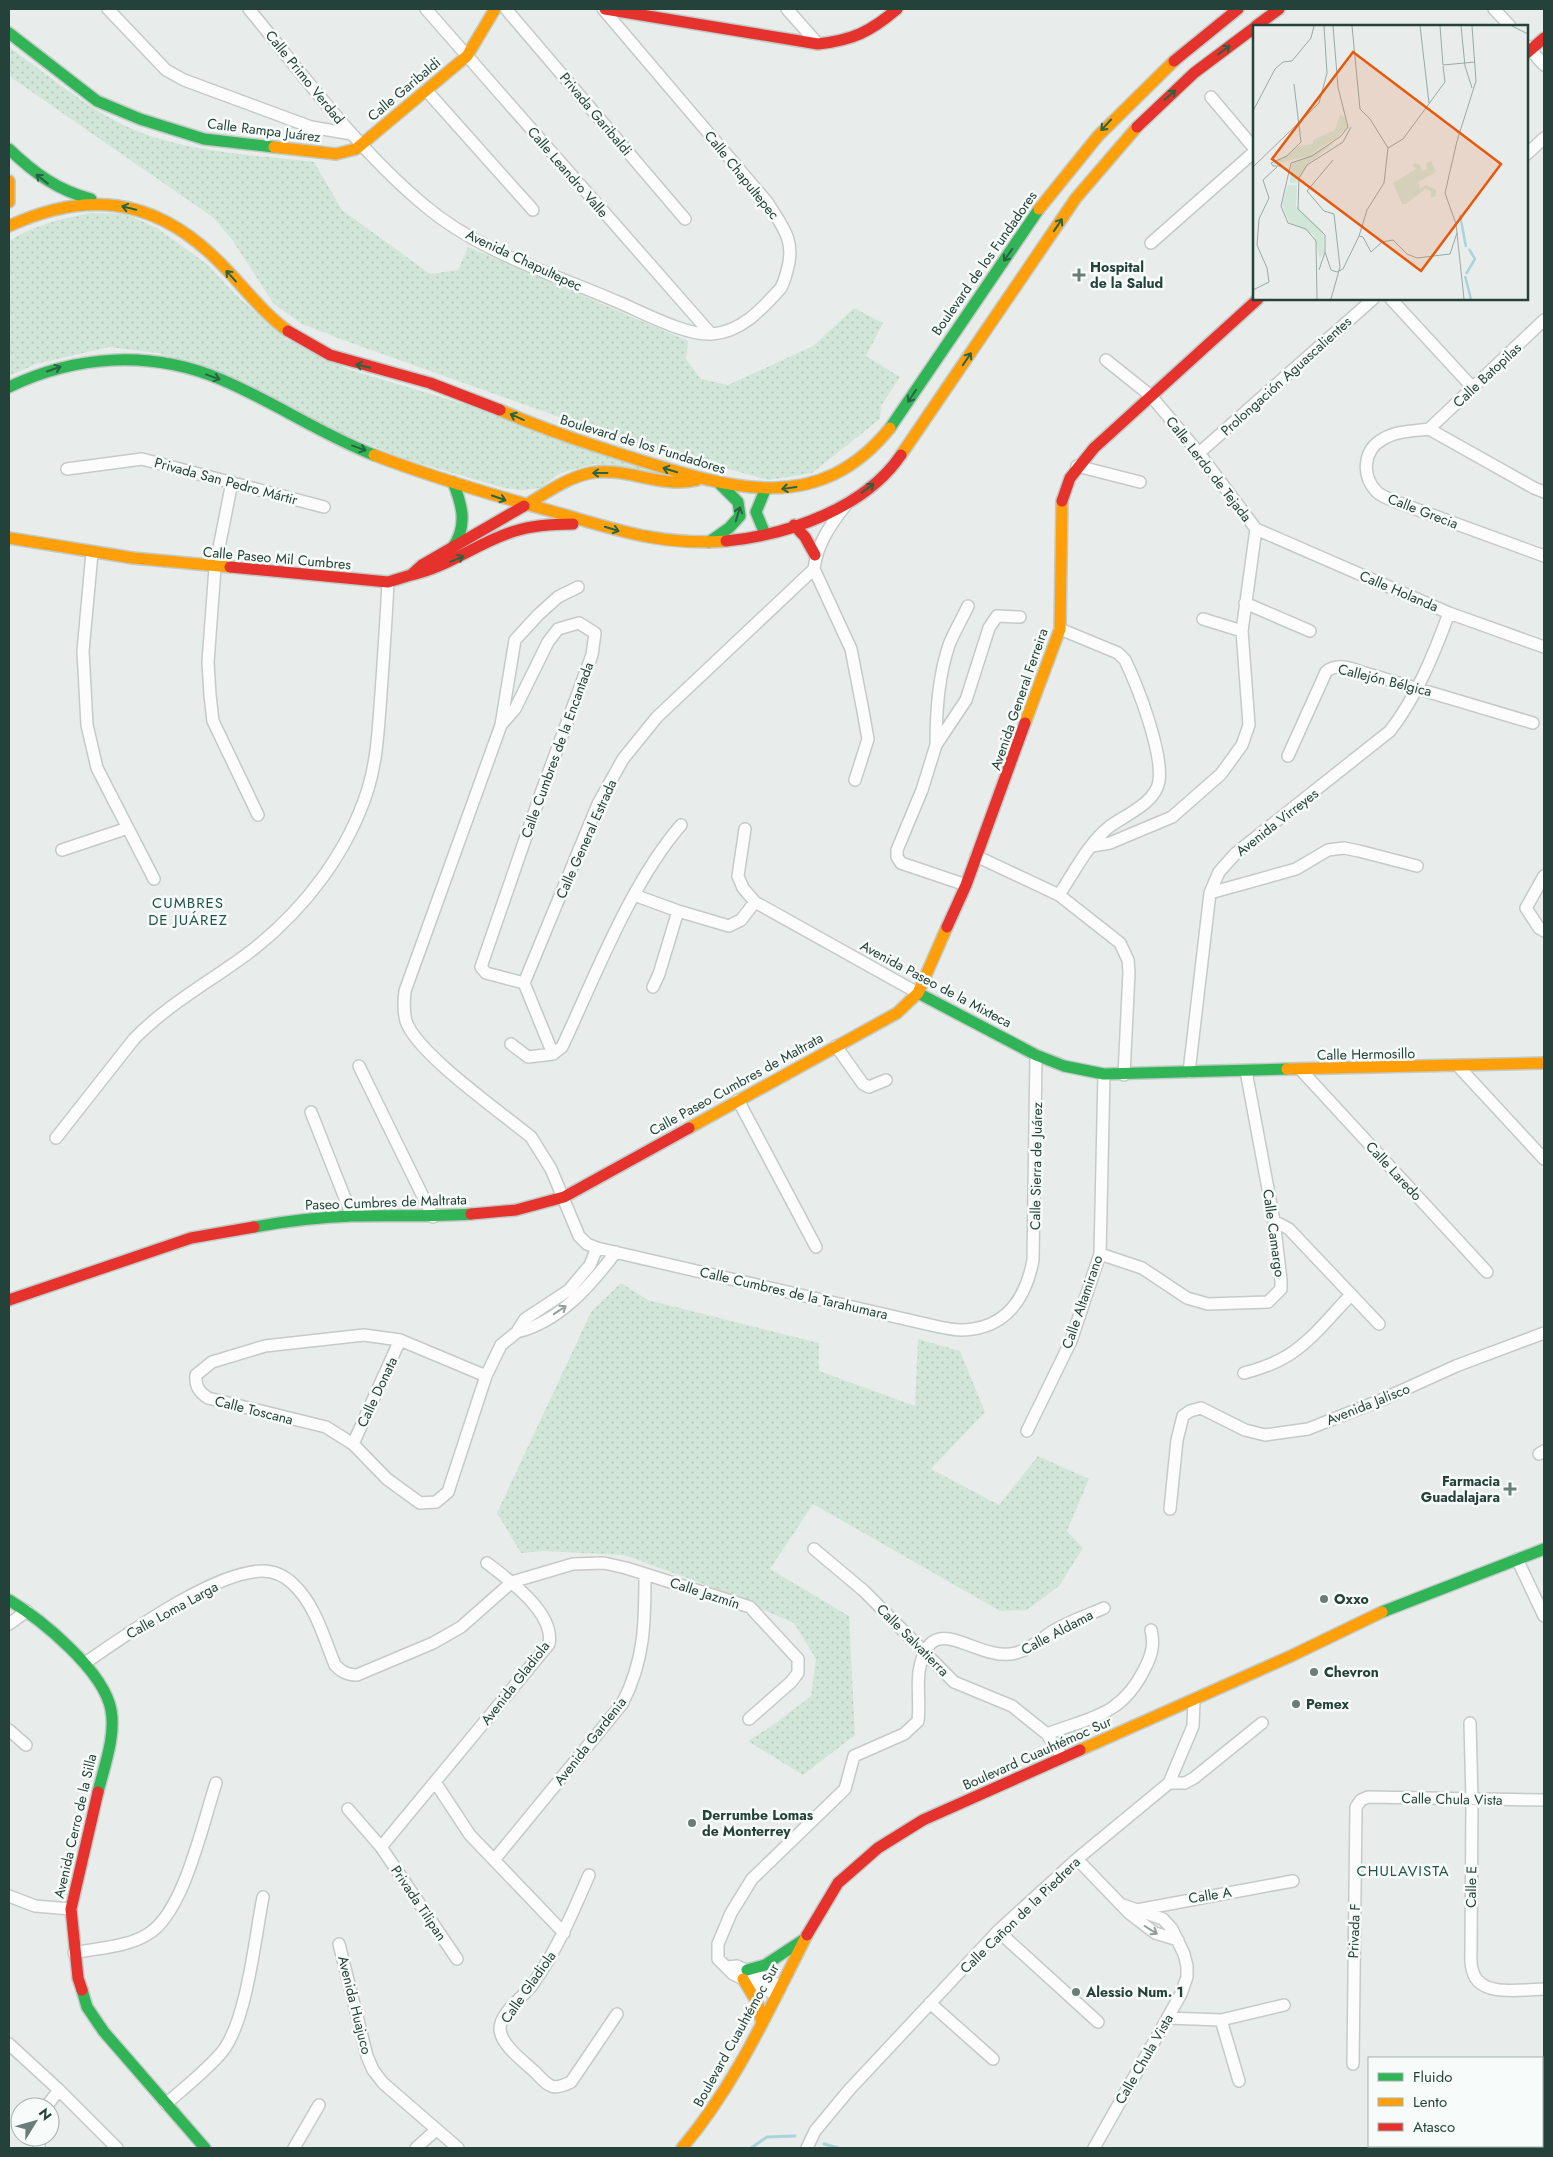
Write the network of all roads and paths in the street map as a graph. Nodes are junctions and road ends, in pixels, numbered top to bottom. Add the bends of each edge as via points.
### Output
1 (108, 9) edge
2 (249, 9) edge
3 (426, 9) edge
4 (494, 9) edge
5 (506, 9) edge
6 (604, 9) edge
7 (787, 9) edge
8 (897, 9) edge
9 (1238, 9) edge
10 (1279, 9) edge
11 (1494, 9) edge
12 (1258, 25) edge
13 (1509, 25) edge
14 (1253, 29) edge
15 (9, 33) edge
16 (1544, 38) edge
17 (818, 44) junction
18 (1528, 50) edge
19 (1179, 55) junction
20 (467, 56) junction
21 (1544, 64) edge
22 (1194, 73) junction
23 (426, 90) junction
24 (1211, 97) dead end
25 (352, 134) junction
26 (1544, 138) edge
27 (362, 145) junction
28 (1253, 147) edge
29 (9, 149) edge
30 (1253, 153) edge
31 (1528, 153) edge
32 (9, 181) edge
33 (9, 202) edge
34 (104, 202) junction
35 (533, 210) dead end
36 (686, 219) dead end
37 (9, 226) edge
38 (1151, 243) dead end
39 (1257, 300) edge
40 (1372, 300) edge
41 (1392, 300) edge
42 (1544, 320) edge
43 (711, 334) junction
44 (1106, 360) dead end
45 (9, 387) edge
46 (1473, 388) junction
47 (1151, 396) junction
48 (1429, 428) junction
49 (1199, 454) junction
50 (1077, 466) junction
51 (67, 469) dead end
52 (699, 479) junction
53 (232, 482) junction
54 (453, 482) junction
55 (717, 482) junction
56 (1140, 482) dead end
57 (765, 490) junction
58 (1544, 492) edge
59 (852, 499) junction
60 (524, 506) junction
61 (324, 507) dead end
62 (592, 523) junction
63 (794, 525) junction
64 (1256, 529) junction
65 (765, 534) junction
66 (9, 538) edge
67 (709, 542) junction
68 (453, 547) junction
69 (92, 553) junction
70 (815, 555) junction
71 (1544, 556) edge
72 (215, 568) junction
73 (814, 569) junction
74 (411, 574) junction
75 (388, 582) junction
76 (578, 587) dead end
77 (1245, 603) junction
78 (968, 606) dead end
79 (1449, 613) junction
80 (1020, 617) dead end
81 (1202, 619) dead end
82 (1060, 629) junction
83 (1242, 631) junction
84 (1310, 631) dead end
85 (1544, 647) edge
86 (1417, 687) junction
87 (1533, 723) dead end
88 (501, 725) junction
89 (936, 745) junction
90 (1288, 756) dead end
91 (855, 780) dead end
92 (258, 815) dead end
93 (681, 825) dead end
94 (128, 828) junction
95 (745, 829) dead end
96 (1092, 846) junction
97 (62, 850) dead end
98 (976, 856) junction
99 (1417, 866) dead end
100 (1544, 876) edge
101 (154, 879) dead end
102 (966, 885) junction
103 (1210, 893) junction
104 (634, 895) junction
105 (1059, 895) junction
106 (755, 902) junction
107 (678, 911) junction
108 (1544, 931) edge
109 (524, 982) junction
110 (653, 987) dead end
111 (918, 993) junction
112 (511, 1044) dead end
113 (836, 1046) junction
114 (555, 1053) junction
115 (1036, 1055) junction
116 (1544, 1063) edge
117 (359, 1066) dead end
118 (1459, 1067) junction
119 (1246, 1070) junction
120 (1301, 1070) junction
121 (1189, 1072) junction
122 (1104, 1074) junction
123 (1124, 1075) junction
124 (886, 1080) dead end
125 (738, 1100) junction
126 (311, 1112) dead end
127 (56, 1138) dead end
128 (1544, 1159) edge
129 (564, 1197) junction
130 (352, 1216) junction
131 (433, 1217) junction
132 (1274, 1221) junction
133 (816, 1247) dead end
134 (597, 1248) junction
135 (616, 1252) junction
136 (1100, 1254) junction
137 (1487, 1272) dead end
138 (1030, 1276) joint
139 (1351, 1295) junction
140 (9, 1300) edge
141 (1379, 1324) dead end
142 (517, 1332) junction
143 (1544, 1333) edge
144 (400, 1340) junction
145 (1244, 1374) dead end
146 (486, 1376) junction
147 (1027, 1431) dead end
148 (353, 1444) junction
149 (1170, 1509) dead end
150 (814, 1549) dead end
151 (1544, 1549) edge
152 (1518, 1559) junction
153 (487, 1563) dead end
154 (645, 1574) junction
155 (512, 1582) junction
156 (9, 1600) edge
157 (1104, 1608) dead end
158 (27, 1611) junction
159 (1544, 1616) edge
160 (9, 1624) edge
161 (1151, 1630) dead end
162 (924, 1652) junction
163 (85, 1663) junction
164 (1194, 1700) junction
165 (749, 1719) dead end
166 (1262, 1723) dead end
167 (1470, 1723) dead end
168 (9, 1730) edge
169 (1047, 1734) junction
170 (26, 1745) dead end
171 (1062, 1757) junction
172 (435, 1782) junction
173 (216, 1783) dead end
174 (1169, 1783) junction
175 (1472, 1799) junction
176 (1361, 1800) joint
177 (1544, 1800) edge
178 (348, 1808) dead end
179 (381, 1847) junction
180 (1077, 1859) junction
181 (494, 1860) junction
182 (589, 1875) dead end
183 (1293, 1881) dead end
184 (9, 1896) edge
185 (263, 1897) dead end
186 (71, 1909) junction
187 (1129, 1909) junction
188 (998, 1931) junction
189 (564, 1933) junction
190 (805, 1938) junction
191 (339, 1944) dead end
192 (74, 1953) junction
193 (457, 1959) dead end
194 (745, 1975) junction
195 (1544, 1989) edge
196 (779, 1991) junction
197 (930, 2003) junction
198 (1284, 2005) dead end
199 (617, 2014) dead end
200 (1168, 2018) junction
201 (1221, 2020) junction
202 (1098, 2022) dead end
203 (762, 2024) junction
204 (9, 2044) edge
205 (993, 2059) dead end
206 (1353, 2064) dead end
207 (1239, 2081) dead end
208 (59, 2090) junction
209 (54, 2097) edge
210 (166, 2104) junction
211 (319, 2106) dead end
212 (436, 2130) junction
213 (118, 2148) edge
214 (205, 2148) edge
215 (294, 2148) edge
216 (416, 2148) edge
217 (458, 2148) edge
218 (682, 2148) edge
219 (807, 2148) edge
220 (1094, 2148) edge

1 - 25 street via 166,70 184,80 311,127
2 - 25 street, Calle Primo Verdad
3 - 20 street, Calle Leandro Valle
4 - 20 main road
5 - 36 street, Privada Garibaldi
6 - 17 main road
6 - 43 street, Calle Chapultepec via 767,202 788,234 791,258 782,287 738,328
7 - 17 street
8 - 17 main road via 872,30 849,41
9 - 19 main road, Boulevard de los Fundadores
10 - 12 main road
11 - 13 street
22 -> 14 main road
15 - 27 main road, Calle Rampa Juárez via 97,101 140,119 204,138 298,150 336,154 347,153
16 - 18 main road
18 - 21 street
19 - 22 main road
19 -> 57 main road, Boulevard de los Fundadores via 1120,109 1056,185 878,443 855,464 829,478 788,489
20 - 23 main road, Calle Garibaldi
20 - 43 street, Calle Leandro Valle
59 -> 22 main road via 870,488 910,443 1076,198 1146,117
23 - 27 main road, Calle Garibaldi
23 - 35 street
24 - 28 street
25 - 27 street, Calle Primo Verdad
26 - 31 street
27 - 43 street, Avenida Chapultepec via 423,205 480,242 678,328
34 -> 29 main road via 66,193 50,185
30 - 38 street
32 - 33 main road
34 - 37 main road, Boulevard de los Fundadores via 59,207
52 -> 34 main road, Boulevard de los Fundadores via 549,431 443,386 355,364 317,349 289,334 266,314 194,238 154,215
39 - 47 main road, Avenida General Ferreira
40 - 49 street, Prolongación Aguascalientes
41 - 46 street
42 - 46 street, Calle Batopilas
44 - 47 street, Calle Lerdo de Tejada
45 -> 54 main road via 60,367 98,361 140,360 186,367 219,379 351,445
46 - 48 street, Calle Batopilas
47 - 49 street, Calle Lerdo de Tejada
47 - 50 main road, Avenida General Ferreira
48 - 58 street
48 - 71 street, Calle Grecia via 1391,434 1369,452 1366,464 1369,482 1378,493 1394,502
49 - 64 street, Calle Lerdo de Tejada
50 - 56 street
50 - 82 main road, Avenida General Ferreira via 1066,485 1062,501
51 - 53 street, Privada San Pedro Mártir via 142,459
52 - 55 main road, Boulevard de los Fundadores
52 -> 60 main road, Calle Paseo Mil Cumbres via 684,484 660,483 603,472 590,473 572,479
53 - 61 street, Privada San Pedro Mártir
53 - 72 street
54 -> 60 main road
54 - 68 main road via 462,508 464,527
55 - 57 main road, Boulevard de los Fundadores
67 -> 55 main road via 735,523 741,511 736,497
57 - 65 main road via 754,511
59 - 63 main road
59 - 70 street via 834,520
60 - 62 main road
60 - 68 main road, Calle Paseo Mil Cumbres
62 -> 67 main road via 653,540
74 -> 62 main road via 458,558 508,533 534,526
63 - 65 main road
63 - 70 main road
64 - 77 street, Calle Lerdo de Tejada
64 - 79 street, Calle Holanda
65 - 67 main road via 748,540
66 - 69 main road, Calle Paseo Mil Cumbres
68 - 74 main road, Calle Paseo Mil Cumbres
69 - 72 main road, Calle Paseo Mil Cumbres
69 - 94 street via 83,652 87,725 97,768
70 - 73 street
72 - 75 main road, Calle Paseo Mil Cumbres
72 - 92 street via 208,662 213,721
73 - 91 street via 851,649 863,710 868,738
73 - 109 street, Calle General Estrada via 657,716 623,759 598,804
74 - 75 main road, Calle Paseo Mil Cumbres
75 - 127 street via 376,749 368,789 346,841 327,873 255,947 148,1024
76 - 88 street, Calle Cumbres de la Encantada via 558,598 515,640
77 - 83 street, Calle Lerdo de Tejada
77 - 84 street
78 - 89 street via 949,645 942,673
79 - 85 street, Calle Holanda
79 - 86 street, Avenida Virreyes via 1432,659
80 - 89 street via 997,616 966,700
81 - 83 street
82 - 96 street via 1118,653 1125,660 1156,748 1159,781 1155,790 1148,800 1108,828
82 - 98 main road, Avenida General Ferreira
83 - 96 street, Calle Lerdo de Tejada via 1250,725 1242,745 1221,774 1172,816 1110,844
86 - 87 street, Callejón Bélgica
86 - 90 street, Callejón Bélgica via 1341,666 1331,667
86 - 103 street, Avenida Virreyes via 1390,732 1236,853 1219,872
88 - 109 street, Calle Cumbres de la Encantada via 515,710 548,642 558,629 579,623 595,633 592,655 540,793 481,967 486,973
88 - 129 street, Calle Cumbres de la Encantada via 405,991 403,1006 406,1022 430,1056 531,1137 542,1151
89 - 102 street via 897,857 901,863
93 - 104 street
94 - 97 street
94 - 101 street
95 - 106 street, Avenida Paseo de la Mixteca via 738,876
96 - 105 street
98 - 102 main road, Avenida General Ferreira
98 - 105 street
99 - 103 street via 1344,848 1328,850 1296,869
100 - 108 street via 1526,908
102 - 111 main road, Avenida General Ferreira
103 - 121 street, Avenida Virreyes
104 - 107 street
104 - 114 street via 562,1047
105 - 123 street via 1120,944 1128,960
106 - 107 street via 741,920 729,926
106 - 111 street, Avenida Paseo de la Mixteca
107 - 110 street
109 - 114 street
111 - 113 main road, Calle Paseo Cumbres de Maltrata via 897,1013
111 - 115 main road, Avenida Paseo de la Mixteca
112 - 114 street via 528,1057
113 - 124 street via 863,1084 869,1087
113 - 125 main road, Calle Paseo Cumbres de Maltrata
115 - 122 main road, Avenida Paseo de la Mixteca via 1064,1066
115 - 138 street, Calle Sierra de Juárez via 1035,1230
116 - 118 main road, Calle Hermosillo
117 - 131 street
118 - 120 main road, Calle Hermosillo
118 - 128 street
119 - 120 main road, Calle Hermosillo
119 - 121 main road, Calle Hermosillo
119 - 132 street, Calle Camargo
120 - 137 street, Calle Laredo
121 - 123 main road, Avenida Paseo de la Mixteca
122 - 123 main road, Avenida Paseo de la Mixteca
122 - 136 street, Calle Altamirano
125 - 129 main road, Calle Paseo Cumbres de Maltrata
125 - 133 street
126 - 130 street
129 - 131 main road, Paseo Cumbres de Maltrata via 516,1210
129 - 134 street, Calle Cumbres de la Tarahumara via 579,1236
130 - 131 main road, Paseo Cumbres de Maltrata
130 - 140 main road, Paseo Cumbres de Maltrata via 289,1221 191,1238
132 - 136 street, Calle Camargo via 1281,1289 1268,1302 1208,1304 1187,1298 1142,1268
132 - 139 street via 1289,1229
134 - 135 street, Calle Cumbres de la Tarahumara
134 - 142 street, Calle Toscana via 590,1265 569,1290 525,1319
135 - 138 street, Calle Cumbres de la Tarahumara via 963,1330 989,1324 1004,1316 1017,1304
142 -> 135 street, Calle Toscana via 534,1328 578,1297
136 - 147 street, Calle Altamirano via 1070,1341
139 - 141 street
139 - 145 street via 1288,1356
142 - 146 street, Calle Toscana via 501,1345
143 - 149 street, Avenida Jalisco via 1456,1366 1308,1429 1265,1435 1245,1430 1201,1408 1190,1411 1183,1416 1177,1440
144 - 146 street, Calle Toscana
144 - 148 street, Calle Donata
144 - 148 street, Calle Toscana via 364,1335 265,1346 212,1362 196,1375 199,1392 208,1398 326,1427
146 - 148 street, Calle Toscana via 448,1492 436,1502 420,1503 387,1479
150 - 162 street, Calle Salvatierra via 864,1591
151 - 152 main road, Boulevard Cuauhtémoc Sur
152 - 159 street
152 - 164 main road, Boulevard Cuauhtémoc Sur via 1374,1615
153 - 155 street, Avenida Gladiola
154 - 155 street, Calle Jazmín via 604,1563 573,1564
154 - 165 street, Calle Jazmín via 750,1607 798,1659 798,1673 791,1682
154 - 181 street, Avenida Gardenia via 644,1637 638,1669 622,1704
155 - 163 street, Calle Loma Larga via 461,1627 433,1643 357,1675 340,1671 335,1665 313,1612 293,1584 272,1572 231,1577 203,1590 147,1621
155 - 172 street, Avenida Gladiola via 539,1610 549,1628 549,1644
156 - 158 main road, Avenida Cerro de la Silla
157 - 162 street, Calle Aldama via 1056,1629 1034,1646 1016,1653 994,1655 946,1637 936,1639
158 - 160 street
158 - 163 main road, Avenida Cerro de la Silla
161 - 169 street via 1154,1643 1150,1655 1129,1695 1113,1708
162 - 169 street, Calle Salvatierra via 954,1682 1012,1706
162 - 194 street via 919,1673 918,1721 904,1734 854,1756 845,1789 752,1879 731,1912 716,1952 718,1959 727,1967 737,1966
163 - 186 main road, Avenida Cerro de la Silla via 102,1685 111,1710 110,1740
164 - 171 main road, Boulevard Cuauhtémoc Sur
164 - 174 street, Calle Cañon de la Piedrera via 1193,1726
166 - 174 street via 1194,1778 1185,1783
167 - 175 street, Calle E
168 - 170 street
169 - 171 street, Calle Salvatierra
171 - 190 main road, Boulevard Cuauhtémoc Sur via 894,1836 838,1884
172 - 179 street
172 - 181 street via 470,1835
173 - 192 street via 181,1889 160,1926 133,1941
174 - 180 street, Calle Cañon de la Piedrera
175 - 176 street, Calle Chula Vista via 1368,1797
175 - 177 street, Calle Chula Vista
175 - 195 street, Calle E via 1470,1949 1473,1972 1477,1981 1494,1989
176 - 206 street, Privada F via 1356,1807
178 - 179 street, Privada Tilipan
179 - 193 street, Privada Tilipan
180 - 187 street, Calle Chula Vista
180 - 188 street, Calle Cañon de la Piedrera
181 - 189 street
182 - 189 street
183 - 187 street, Calle A
184 - 186 street via 35,1906
185 - 210 street via 235,2029 223,2051
186 - 192 main road, Avenida Cerro de la Silla
187 - 200 street, Calle Chula Vista via 1155,1933 1178,1940 1184,1954 1187,1977
188 - 197 street, Calle Cañon de la Piedrera
188 - 202 street
189 - 199 street, Calle Gladiola via 533,1984 503,2018 500,2028 502,2039 548,2086 560,2088 571,2082
190 - 194 main road
190 - 196 main road, Boulevard Cuauhtémoc Sur
191 - 212 street, Avenida Huajuco via 373,2070 383,2083
192 - 210 main road, Avenida Cerro de la Silla via 87,2007 104,2032
194 - 196 street
194 - 203 main road via 758,2004
196 - 203 main road, Boulevard Cuauhtémoc Sur
197 - 205 street
197 - 219 street, Calle Cañon de la Piedrera via 848,2090 815,2131
198 - 201 street
200 - 201 street
200 - 220 street, Calle Chula Vista
201 - 207 street
203 - 218 main road, Boulevard Cuauhtémoc Sur via 711,2112
204 - 208 street
208 - 209 street
208 - 213 street
210 - 214 main road, Avenida Cerro de la Silla
211 - 215 street
212 - 216 street
212 - 217 street, Avenida Huajuco

